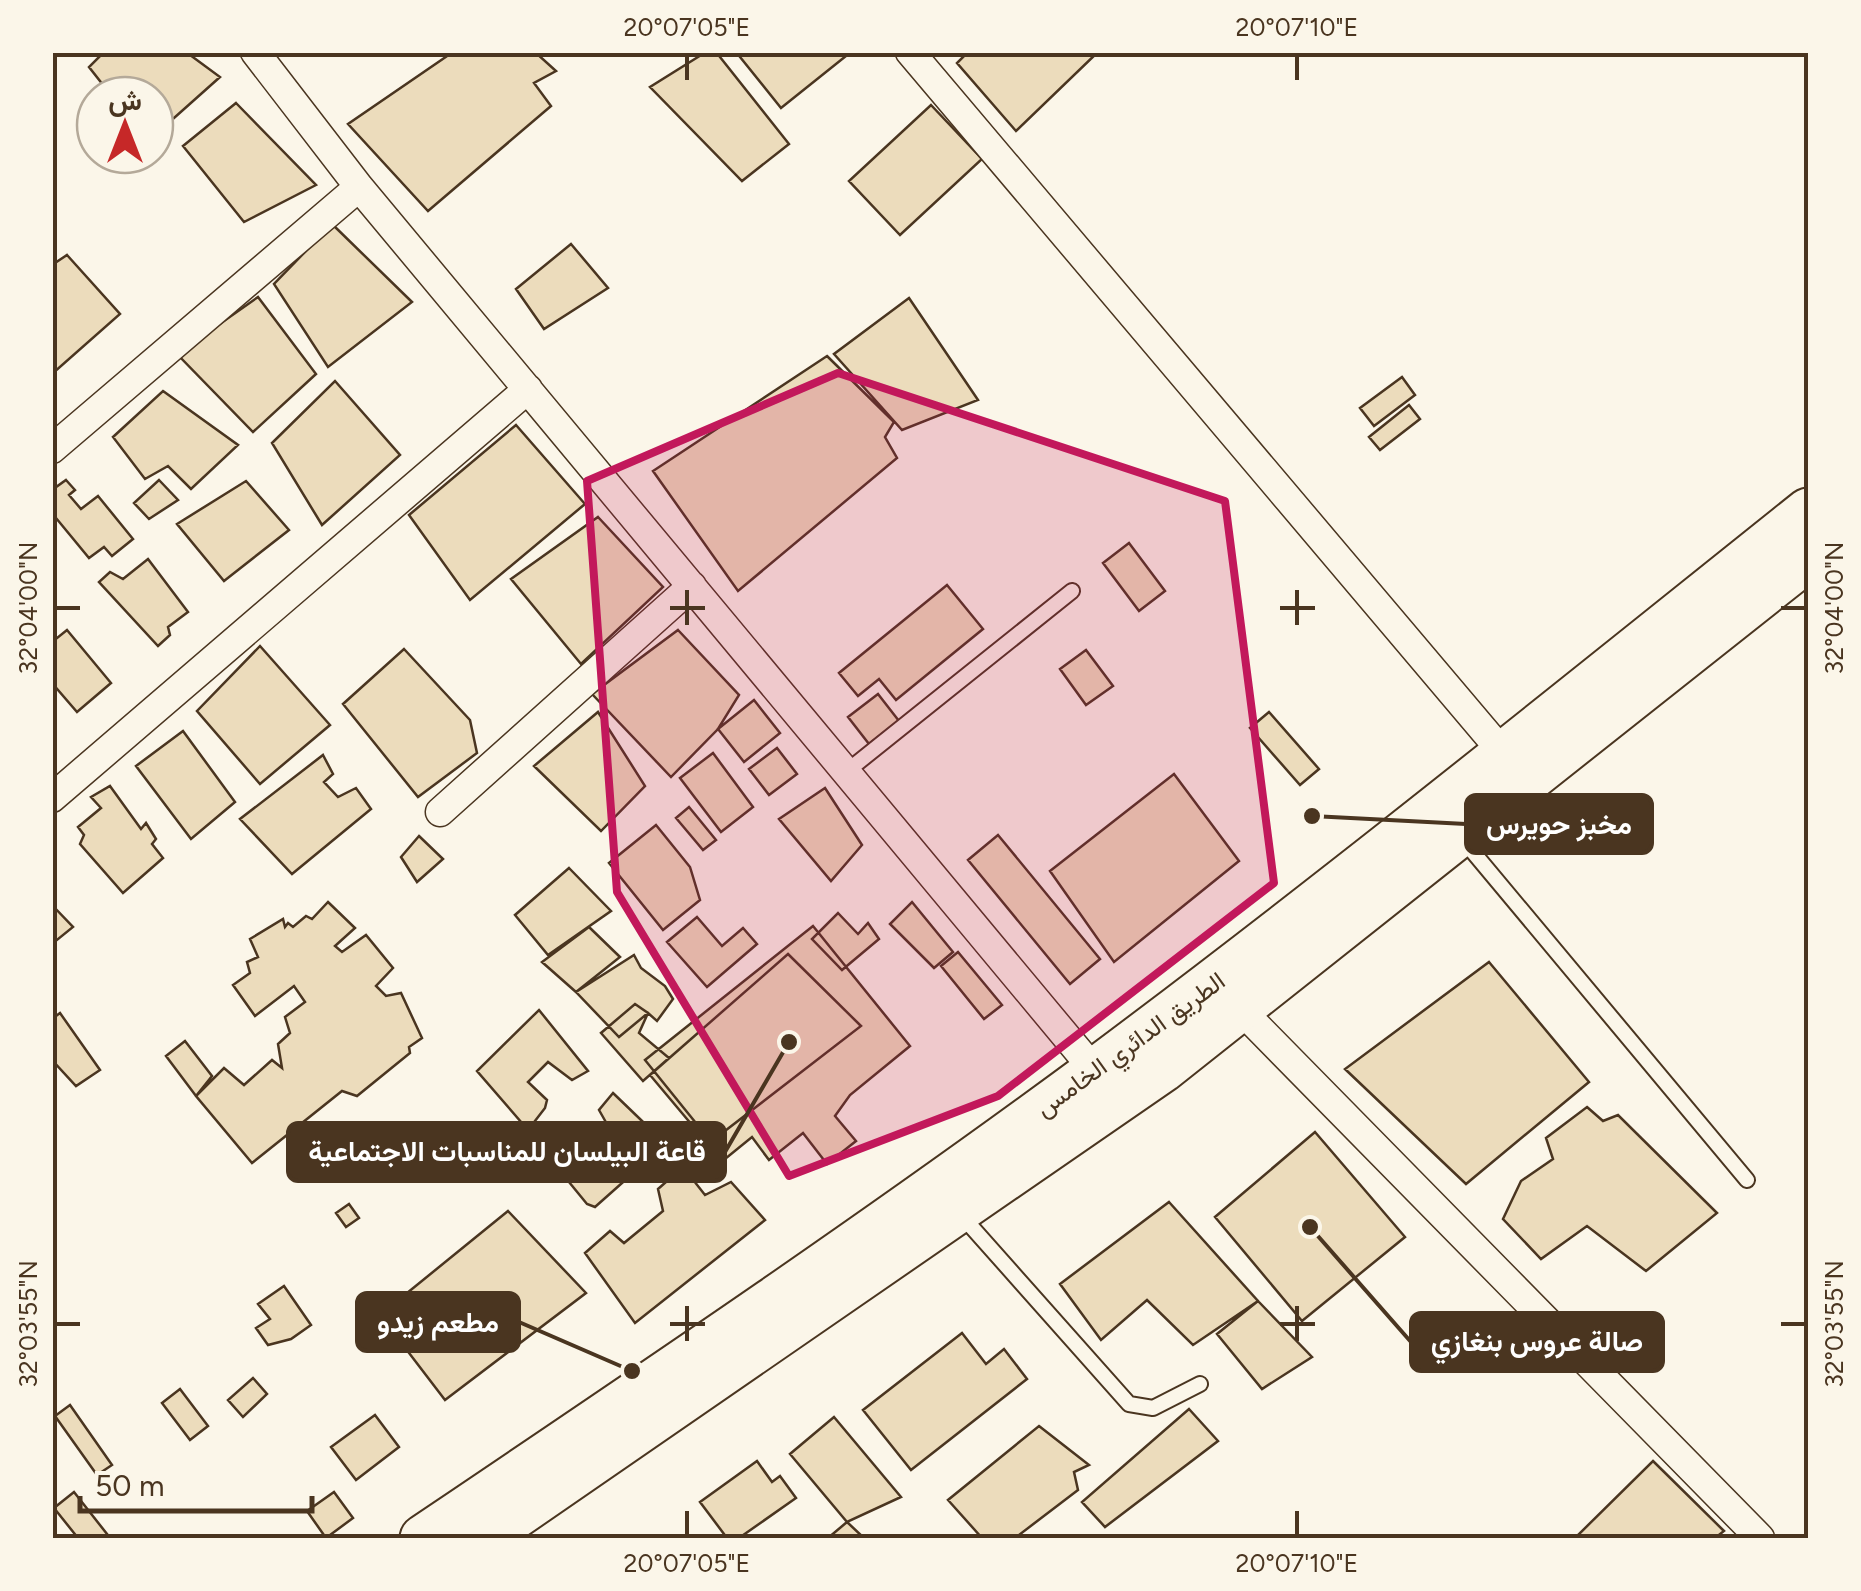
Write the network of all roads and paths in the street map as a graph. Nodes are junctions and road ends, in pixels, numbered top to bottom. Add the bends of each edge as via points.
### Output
1 (256, 52) edge
2 (910, 52) edge
3 (359, 187) junction
4 (528, 389) junction
5 (52, 448) edge
6 (1808, 510) edge
7 (1808, 558) edge
8 (692, 586) junction
9 (1072, 592) dead end
10 (1602, 700) junction
11 (1504, 754) junction
12 (846, 772) junction
13 (52, 798) edge
14 (440, 812) dead end
15 (1460, 836) junction
16 (1240, 1008) junction
17 (1094, 1071) junction
18 (1746, 1180) dead end
19 (959, 1212) junction
20 (1200, 1384) dead end
21 (423, 1538) edge
22 (483, 1538) edge
23 (1760, 1538) edge

1 - 3 street
2 - 11 street
3 - 4 street
3 - 5 street
4 - 8 street
4 - 13 street
6 - 10 main road, الطريق الدائري الخامس
7 - 10 main road, الطريق الدائري الخامس
8 - 12 street
8 - 14 street
9 - 12 lane
10 - 11 main road, الطريق الدائري الخامس
10 - 15 main road, الطريق الدائري الخامس
11 - 17 main road, الطريق الدائري الخامس
12 - 17 street
15 - 16 main road, الطريق الدائري الخامس
15 - 18 lane
16 - 19 main road, الطريق الدائري الخامس
16 - 23 street
17 - 21 main road, الطريق الدائري الخامس
19 - 20 lane via 1129,1404 1153,1408
19 - 22 main road, الطريق الدائري الخامس

